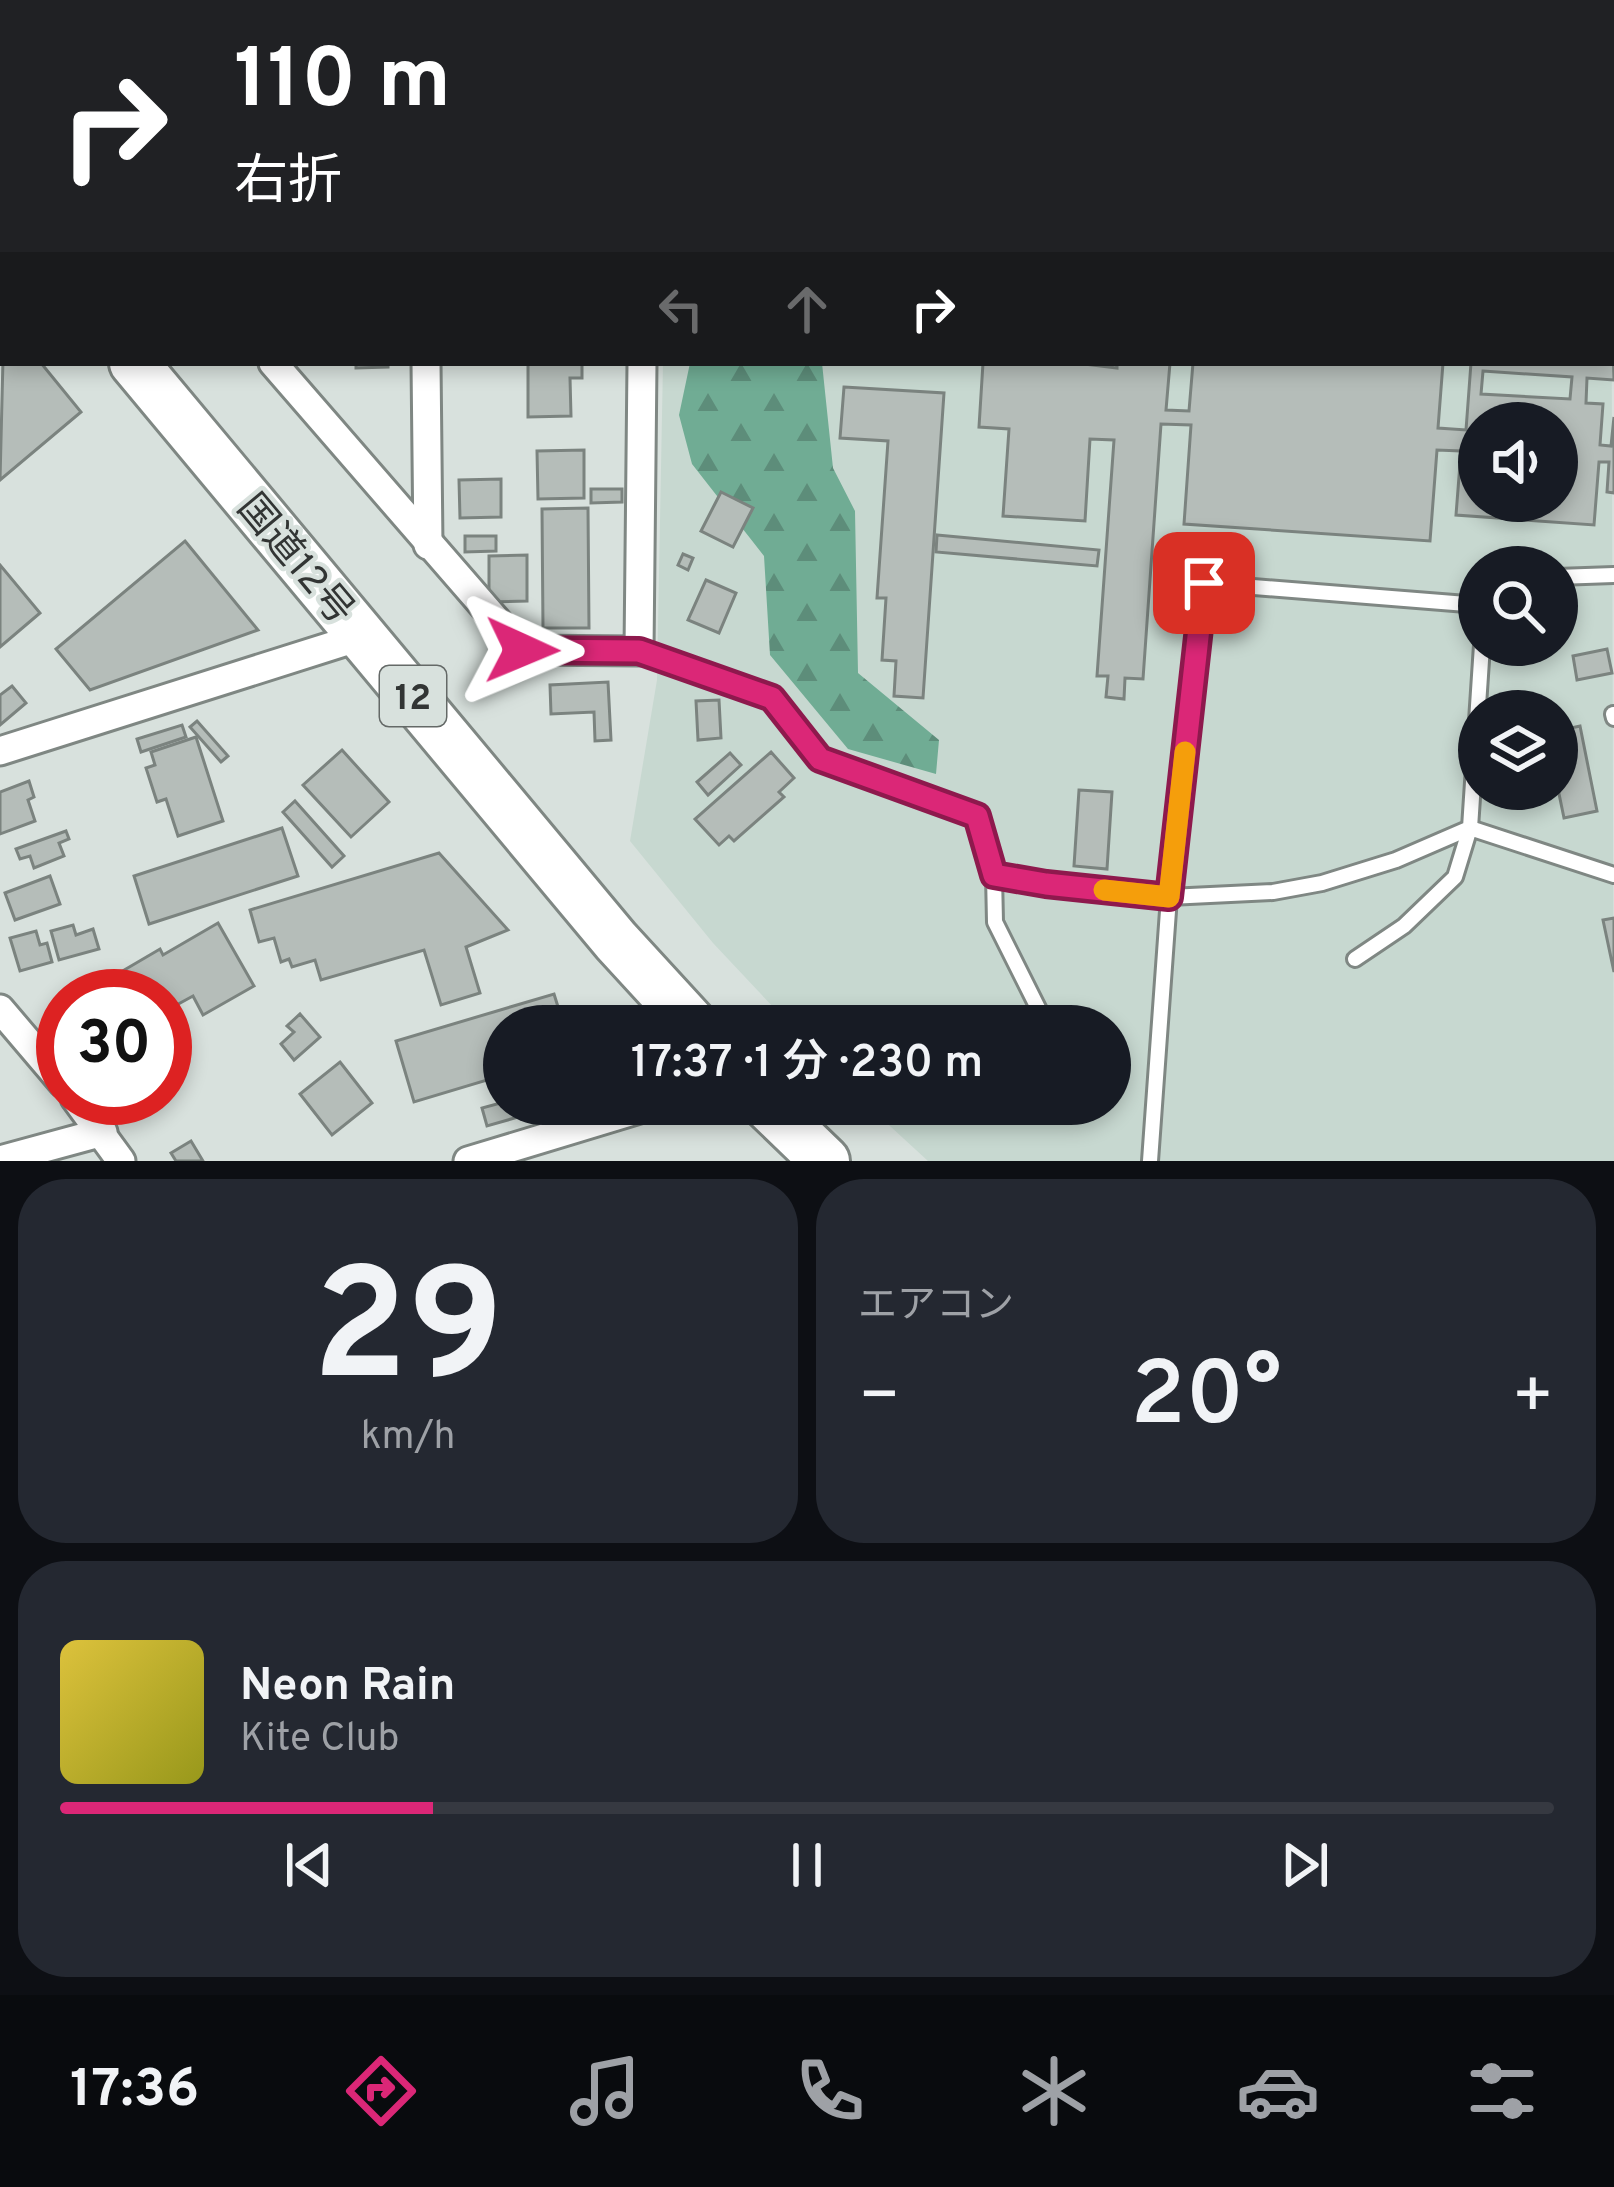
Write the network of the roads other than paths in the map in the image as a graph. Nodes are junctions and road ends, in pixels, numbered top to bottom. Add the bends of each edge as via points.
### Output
1 (137, 366) edge
2 (276, 366) edge
3 (426, 366) edge
4 (642, 366) edge
5 (428, 545) junction
6 (1614, 575) edge
7 (1578, 576) edge
8 (1458, 603) edge
9 (363, 636) junction
10 (639, 651) junction
11 (1481, 666) edge
12 (0, 751) edge
13 (1470, 828) junction
14 (994, 875) junction
15 (1614, 875) edge
16 (1169, 897) junction
17 (1355, 959) dead end
18 (675, 1005) edge
19 (1036, 1005) edge
20 (0, 1009) edge
21 (36, 1051) edge
22 (97, 1125) edge
23 (587, 1125) edge
24 (788, 1125) edge
25 (103, 1132) junction
26 (0, 1160) edge
27 (121, 1161) edge
28 (468, 1161) edge
29 (825, 1161) edge
30 (1150, 1161) edge

1 - 9 highway, 国道12号 / 12
2 - 5 street
3 - 5 street
4 - 10 street
5 - 10 street via 522,650
6 - 7 lane
8 - 16 lane via 1204,583
9 - 12 street
9 - 18 highway, 国道12号 / 12
10 - 14 lane via 772,698 820,759 977,816
11 - 13 lane
13 - 15 lane
13 - 16 lane via 1322,883
13 - 17 lane via 1455,877
14 - 16 lane
14 - 19 lane via 995,922
16 - 30 lane
20 - 21 street
22 - 25 street
23 - 28 street
24 - 29 highway
25 - 26 street
25 - 27 street

